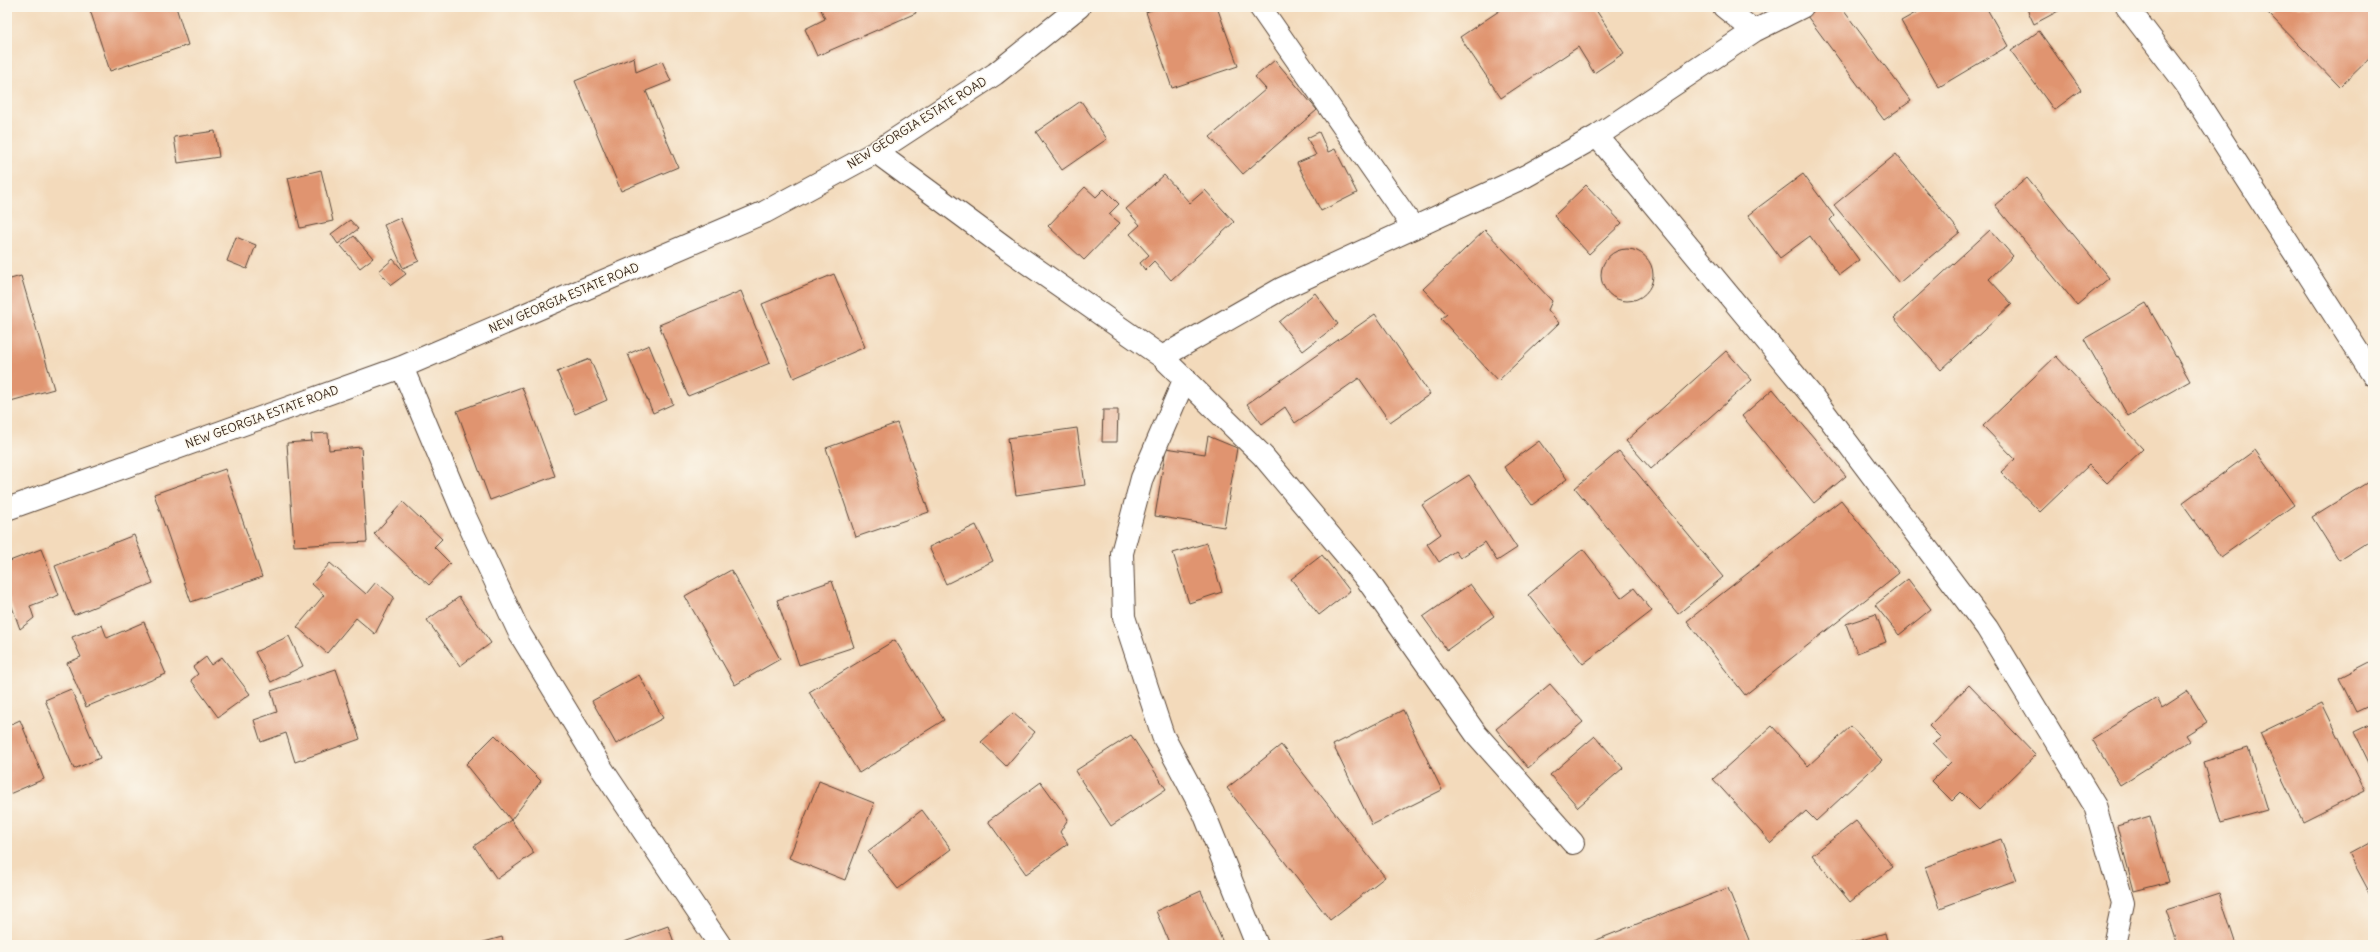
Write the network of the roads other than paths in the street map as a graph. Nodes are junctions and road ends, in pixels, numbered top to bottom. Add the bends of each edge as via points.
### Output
1 (1079, 7) edge
2 (1260, 7) edge
3 (1724, 7) edge
4 (1802, 7) edge
5 (2126, 7) edge
6 (1754, 31) junction
7 (1598, 136) junction
8 (876, 152) junction
9 (1413, 227) junction
10 (1162, 357) junction
11 (402, 367) junction
12 (2373, 375) edge
13 (1185, 378) junction
14 (7, 508) edge
15 (1573, 843) dead end
16 (720, 945) edge
17 (1257, 945) edge
18 (2114, 945) edge

1 - 8 street, NEW GEORGIA ESTATE ROAD via 995,74
2 - 9 street
3 - 6 street
4 - 6 street
5 - 12 street via 2186,84
6 - 7 street
7 - 9 street via 1526,176
7 - 18 street via 1812,397 1987,628 2095,806 2123,903
8 - 10 street via 1006,248
8 - 11 street, NEW GEORGIA ESTATE ROAD via 765,212
9 - 10 street via 1281,289
10 - 13 street
11 - 14 street, NEW GEORGIA ESTATE ROAD
11 - 16 street via 463,512 520,634 602,769
13 - 15 street via 1263,456 1368,581 1476,734
13 - 17 street via 1142,478 1122,554 1124,617 1163,736 1204,813

